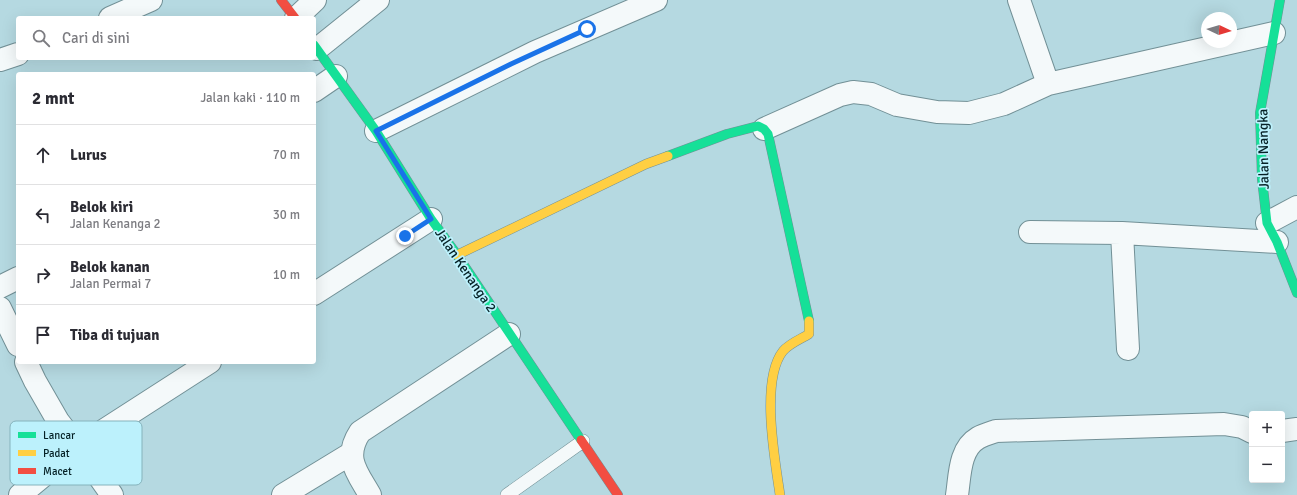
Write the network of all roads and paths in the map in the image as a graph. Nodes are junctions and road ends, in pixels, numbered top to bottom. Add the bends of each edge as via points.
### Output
1 (151, 0) edge
2 (281, 0) edge
3 (315, 0) edge
4 (378, 0) edge
5 (1020, 0) edge
6 (1280, 0) edge
7 (644, 2) edge
8 (115, 16) edge
9 (293, 16) edge
10 (297, 16) edge
11 (1274, 33) junction
12 (316, 47) edge
13 (16, 55) edge
14 (0, 60) edge
15 (336, 76) junction
16 (1048, 84) junction
17 (316, 90) edge
18 (764, 129) junction
19 (376, 131) junction
20 (1297, 207) edge
21 (431, 219) junction
22 (1030, 232) dead end
23 (1272, 232) junction
24 (1122, 233) junction
25 (457, 255) junction
26 (16, 279) edge
27 (0, 287) edge
28 (316, 293) edge
29 (1297, 293) edge
30 (0, 308) edge
31 (509, 334) junction
32 (16, 342) edge
33 (1128, 349) dead end
34 (27, 364) edge
35 (207, 364) edge
36 (58, 421) edge
37 (118, 421) edge
38 (1297, 429) edge
39 (1249, 430) edge
40 (1285, 431) edge
41 (583, 441) junction
42 (352, 453) junction
43 (32, 485) edge
44 (105, 485) edge
45 (20, 495) edge
46 (112, 495) edge
47 (283, 495) edge
48 (370, 495) edge
49 (508, 495) edge
50 (618, 495) edge
51 (780, 495) edge
52 (957, 495) edge

1 - 8 street
2 - 9 street
3 - 10 street
4 - 12 street
5 - 16 street
6 - 11 street, Jalan Nangka
7 - 19 street via 534,52
11 - 16 street
11 - 23 street, Jalan Nangka via 1260,113 1262,179
12 - 15 street, Jalan Kenanga 2
13 - 14 street
15 - 17 street
15 - 19 street, Jalan Kenanga 2
16 - 18 street via 1004,104 968,113 930,111 897,105 871,94 853,92 840,95
18 - 25 street via 758,126 727,134 646,164
18 - 51 street via 768,134 780,183 810,326 809,334 788,346 775,366 771,414
19 - 21 street, Jalan Kenanga 2
20 - 23 street
21 - 25 street, Jalan Kenanga 2
21 - 28 street
22 - 24 street
23 - 24 street
23 - 29 street, Jalan Nangka
24 - 33 street
25 - 31 street, Jalan Kenanga 2
26 - 27 street
30 - 32 street
31 - 41 street, Jalan Kenanga 2
31 - 42 street via 360,432 354,441
34 - 36 street
35 - 37 street
38 - 40 street
39 - 52 street via 1224,424 996,431 978,438 966,448
41 - 49 lane
41 - 50 street, Jalan Kenanga 2
42 - 47 street
42 - 48 street via 354,466
43 - 45 street
44 - 46 street

